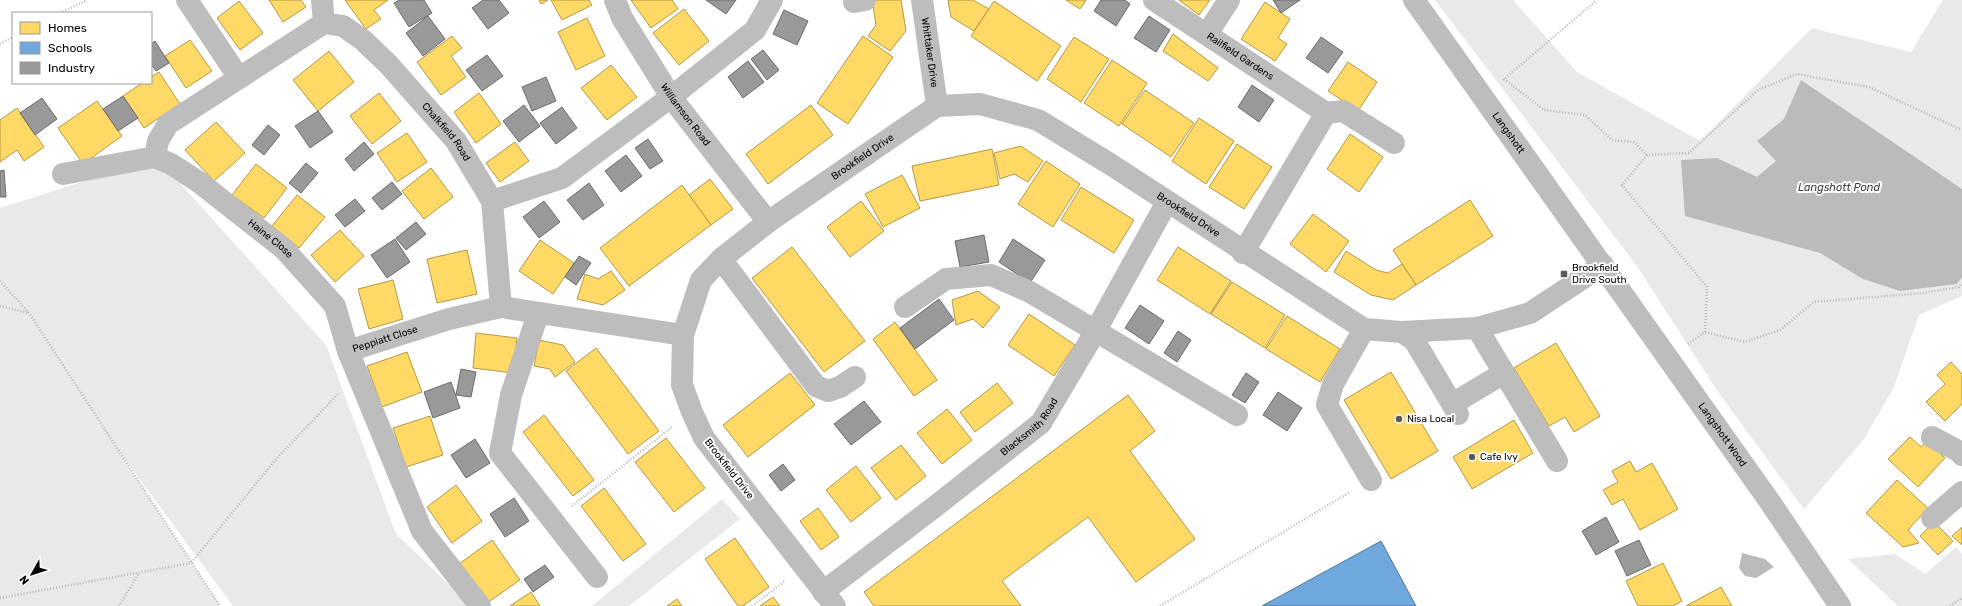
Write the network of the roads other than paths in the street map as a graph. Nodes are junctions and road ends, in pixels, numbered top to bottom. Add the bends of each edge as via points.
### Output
1 (187, 0) edge
2 (322, 0) edge
3 (615, 0) edge
4 (772, 0) edge
5 (922, 0) edge
6 (1154, 0) edge
7 (1229, 0) edge
8 (1414, 0) edge
9 (324, 23) junction
10 (1207, 34) junction
11 (239, 78) junction
12 (670, 97) junction
13 (937, 106) junction
14 (1326, 113) junction
15 (1394, 144) dead end
16 (156, 157) junction
17 (63, 174) dead end
18 (492, 201) junction
19 (1167, 202) junction
20 (768, 222) junction
21 (1243, 253) junction
22 (721, 260) junction
23 (1603, 265) junction
24 (501, 307) junction
25 (905, 307) dead end
26 (538, 314) junction
27 (1477, 328) junction
28 (1364, 329) junction
29 (1095, 332) junction
30 (1402, 332) junction
31 (683, 335) junction
32 (348, 352) junction
33 (1504, 374) junction
34 (855, 377) dead end
35 (1237, 415) dead end
36 (1932, 437) dead end
37 (1962, 455) edge
38 (1557, 461) dead end
39 (1371, 480) road end
40 (1962, 492) edge
41 (1932, 518) dead end
42 (597, 577) dead end
43 (829, 599) edge
44 (480, 606) edge
45 (1840, 606) edge

1 - 11 street
2 - 9 street
3 - 12 street, Williamson Road via 622,18
4 - 12 street via 755,30
5 - 13 street, Whittaker Drive
6 - 10 street, Railfield Gardens
7 - 10 street
8 - 23 street, Langshott
9 - 11 street
9 - 18 street, Chalkfield Road via 343,26 363,40 389,65 456,141
10 - 14 street, Railfield Gardens
11 - 16 street via 168,124 158,141
12 - 18 street via 562,178
12 - 20 street, Williamson Road
13 - 19 street, Brookfield Drive via 980,104 1038,120
13 - 20 street, Brookfield Drive
14 - 15 street via 1343,111
14 - 21 street
16 - 17 street
16 - 32 street, Haine Close via 199,182 284,249 336,306
18 - 24 street, Chalkfield Road
19 - 21 street, Brookfield Drive
19 - 29 street, Blacksmith Road
20 - 22 street, Brookfield Drive
21 - 28 street, Brookfield Drive
22 - 31 street, Brookfield Drive via 701,280
22 - 34 street via 816,386 828,391
23 - 27 street via 1530,313
23 - 45 street, Langshott Wood
24 - 26 street, Peppiatt Close
24 - 32 street, Peppiatt Close via 449,319
25 - 29 street via 946,279 991,274 1030,292
26 - 31 street, Peppiatt Close
26 - 42 street via 511,395 500,453
27 - 30 street
27 - 33 street
28 - 30 street
28 - 39 street via 1333,384 1327,405
29 - 35 street
29 - 43 street, Blacksmith Road via 1041,423 938,505
30 - 33 street via 1414,340 1455,409
31 - 43 street, Brookfield Drive via 682,385 704,438
32 - 44 street, Peppiatt Close via 422,532
33 - 38 street
36 - 37 street
40 - 41 street

